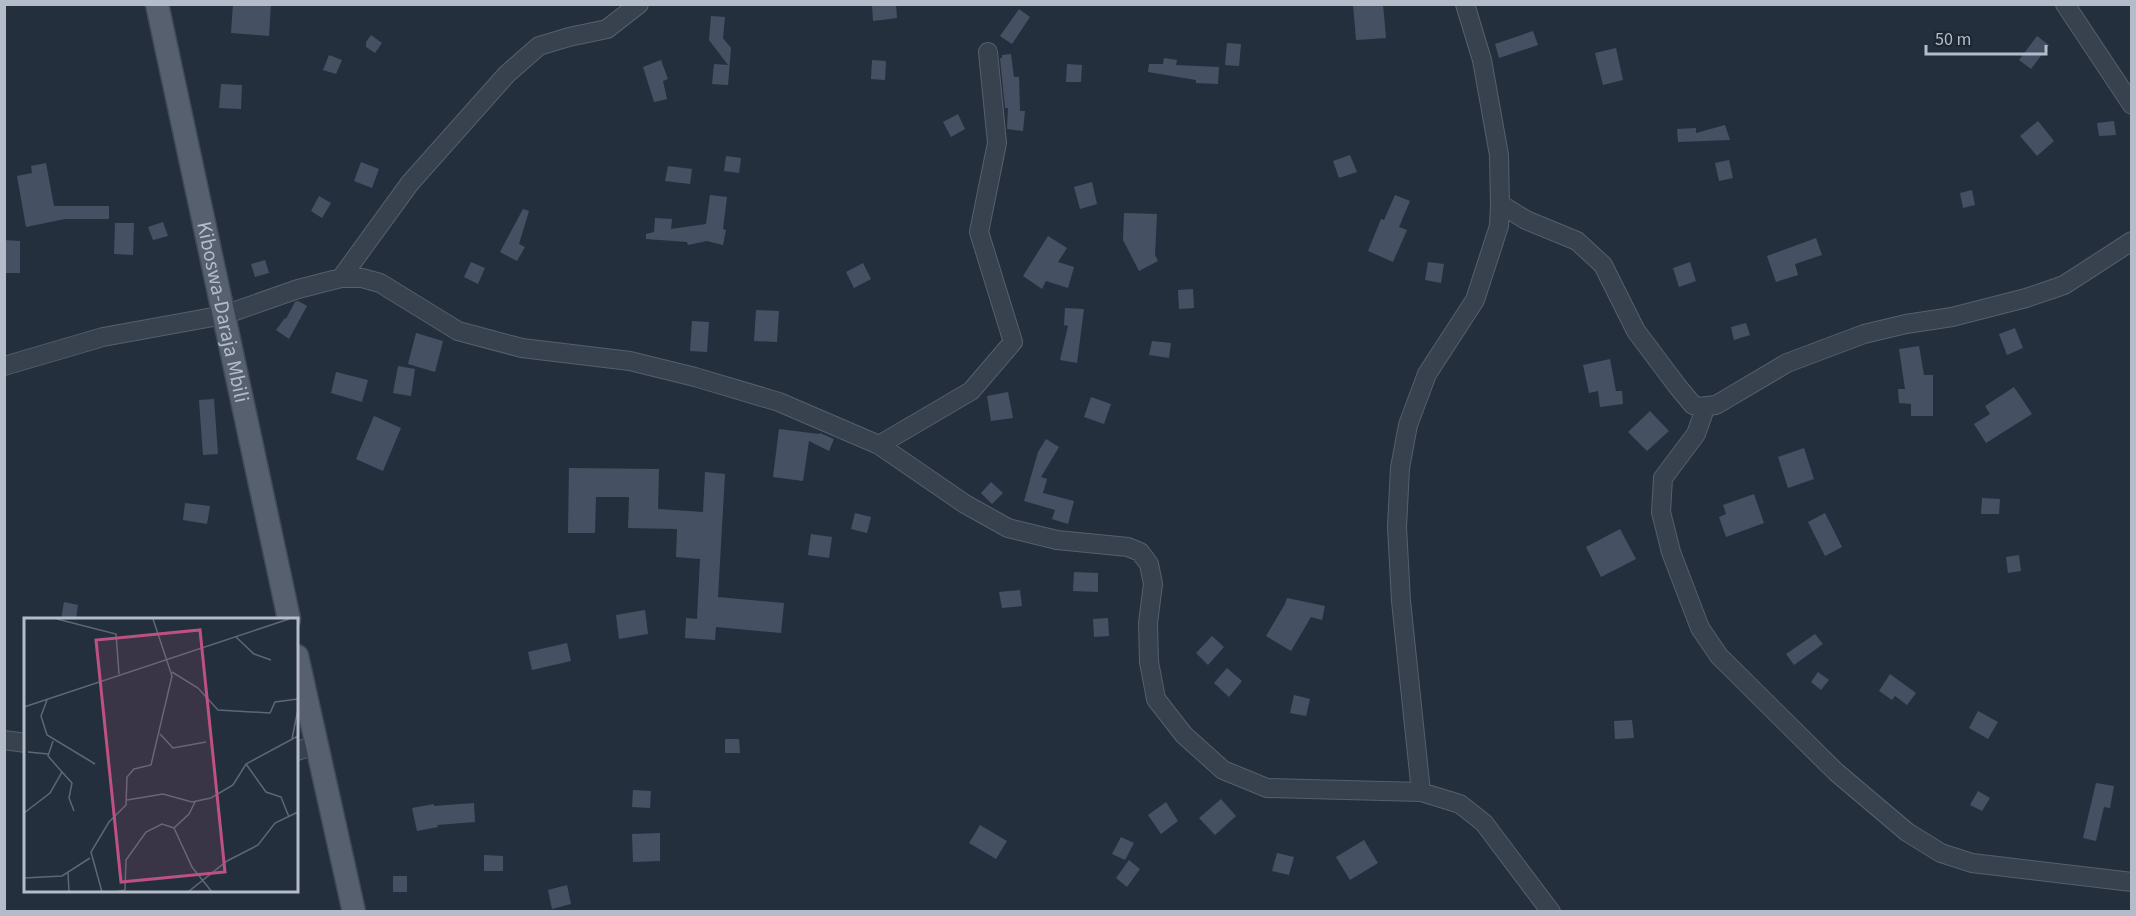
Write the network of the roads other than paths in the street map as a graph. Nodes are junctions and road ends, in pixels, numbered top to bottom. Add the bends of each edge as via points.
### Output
1 (157, 4) edge
2 (639, 4) edge
3 (1465, 4) edge
4 (2065, 4) edge
5 (988, 52) dead end
6 (2132, 105) edge
7 (1500, 204) junction
8 (2132, 241) edge
9 (341, 278) junction
10 (224, 315) junction
11 (4, 366) edge
12 (1706, 406) junction
13 (879, 445) junction
14 (289, 618) edge
15 (298, 665) edge
16 (4, 740) edge
17 (24, 742) edge
18 (307, 748) edge
19 (1421, 792) junction
20 (2132, 882) edge
21 (354, 912) edge
22 (1551, 912) edge

1 - 10 main road, Kiboswa-Daraja Mbili
2 - 9 street via 607,29 539,46 507,74 410,183
3 - 7 street via 1482,60 1499,155
4 - 6 street
5 - 13 street via 997,143 979,232 1013,342 971,391
7 - 12 street via 1526,220 1577,241 1603,265 1636,331 1693,405
7 - 19 street via 1499,226 1475,300 1427,374 1408,425 1400,468 1401,601
8 - 12 street via 2064,285 1952,317 1864,334 1787,363 1716,405
9 - 10 street
9 - 13 street via 380,283 458,331 522,348 630,361 695,377 779,402
10 - 11 street via 103,337
10 - 14 main road, Kiboswa-Daraja Mbili
12 - 20 street via 1696,434 1663,478 1661,512 1671,552 1700,628 1719,656 1836,772 1907,832 1941,853 1972,863
13 - 19 street via 965,504 1008,528 1057,540 1128,547 1140,552 1149,564 1153,584 1149,662 1156,699 1184,735 1223,770 1267,788
15 - 18 main road
16 - 17 street
18 - 21 main road
19 - 22 street via 1460,804 1484,823

